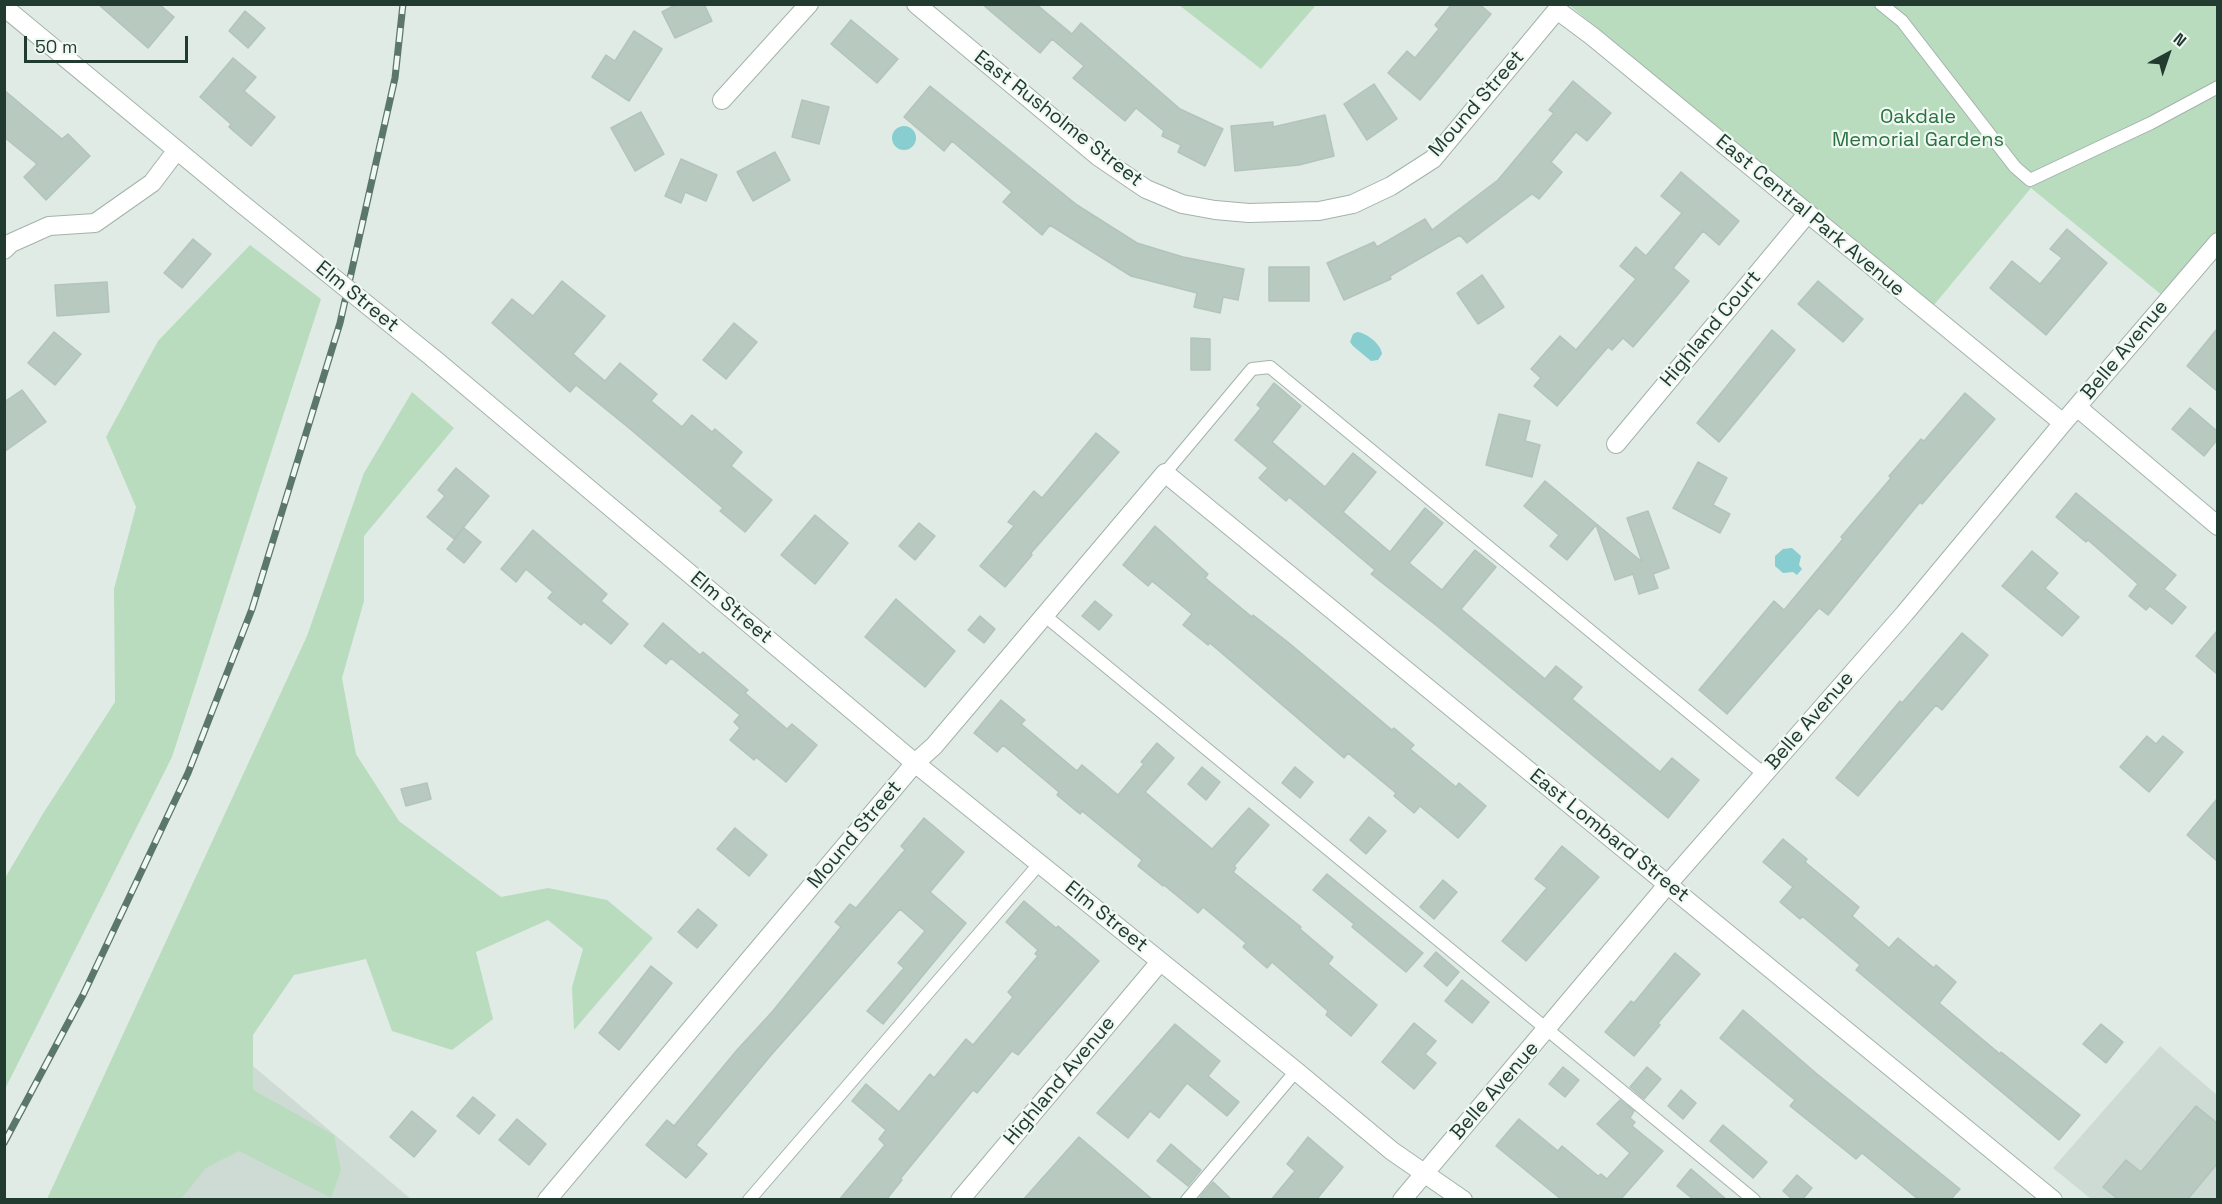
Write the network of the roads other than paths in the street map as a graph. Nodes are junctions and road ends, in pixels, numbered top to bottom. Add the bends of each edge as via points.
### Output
1 (810, 4) edge
2 (916, 4) edge
3 (1881, 4) edge
4 (4, 7) edge
5 (1557, 10) joint
6 (2217, 87) edge
7 (722, 100) dead end
8 (177, 150) junction
9 (1249, 213) joint
10 (1807, 214) junction
11 (2217, 242) edge
12 (4, 250) edge
13 (2077, 407) junction
14 (2062, 423) junction
15 (1616, 444) dead end
16 (1165, 473) junction
17 (2217, 526) edge
18 (1044, 615) junction
19 (915, 763) junction
20 (1764, 774) junction
21 (1040, 863) junction
22 (1668, 884) junction
23 (1160, 962) junction
24 (1546, 1030) junction
25 (1296, 1071) junction
26 (1425, 1173) junction
27 (548, 1200) edge
28 (749, 1200) edge
29 (960, 1200) edge
30 (1187, 1200) edge
31 (1402, 1200) edge
32 (1463, 1200) edge
33 (1754, 1200) edge
34 (2053, 1200) edge

1 - 7 street
2 - 9 street, East Rusholme Street via 1099,157 1146,189 1182,204
3 - 6 lane via 1902,21 2015,167 2030,180
4 - 8 street, Elm Street
5 - 9 street, Mound Street via 1432,159 1391,186 1353,204 1319,211
5 - 10 street, East Central Park Avenue
8 - 12 street via 153,183 95,223 49,226
8 - 19 street, Elm Street, bridge via 433,358
10 - 14 street, East Central Park Avenue
10 - 15 street, Highland Court
11 - 13 street, Belle Avenue
13 - 14 street, Belle Avenue
13 - 17 street
14 - 20 street, Belle Avenue via 1905,613
16 - 18 street, Mound Street
16 - 20 lane via 1252,369 1270,367
16 - 22 street, East Lombard Street
18 - 19 street, Mound Street via 934,746
18 - 24 lane
19 - 21 street, Elm Street
19 - 27 street, Mound Street
20 - 22 street, Belle Avenue
21 - 23 street, Elm Street
21 - 28 lane
22 - 24 street, Belle Avenue
22 - 34 street, East Lombard Street
23 - 25 street, Elm Street
23 - 29 street, Highland Avenue
24 - 26 street, Belle Avenue
24 - 33 lane
25 - 26 street, Elm Street via 1392,1151
25 - 30 lane
26 - 31 street, Belle Avenue
26 - 32 street, Elm Street

